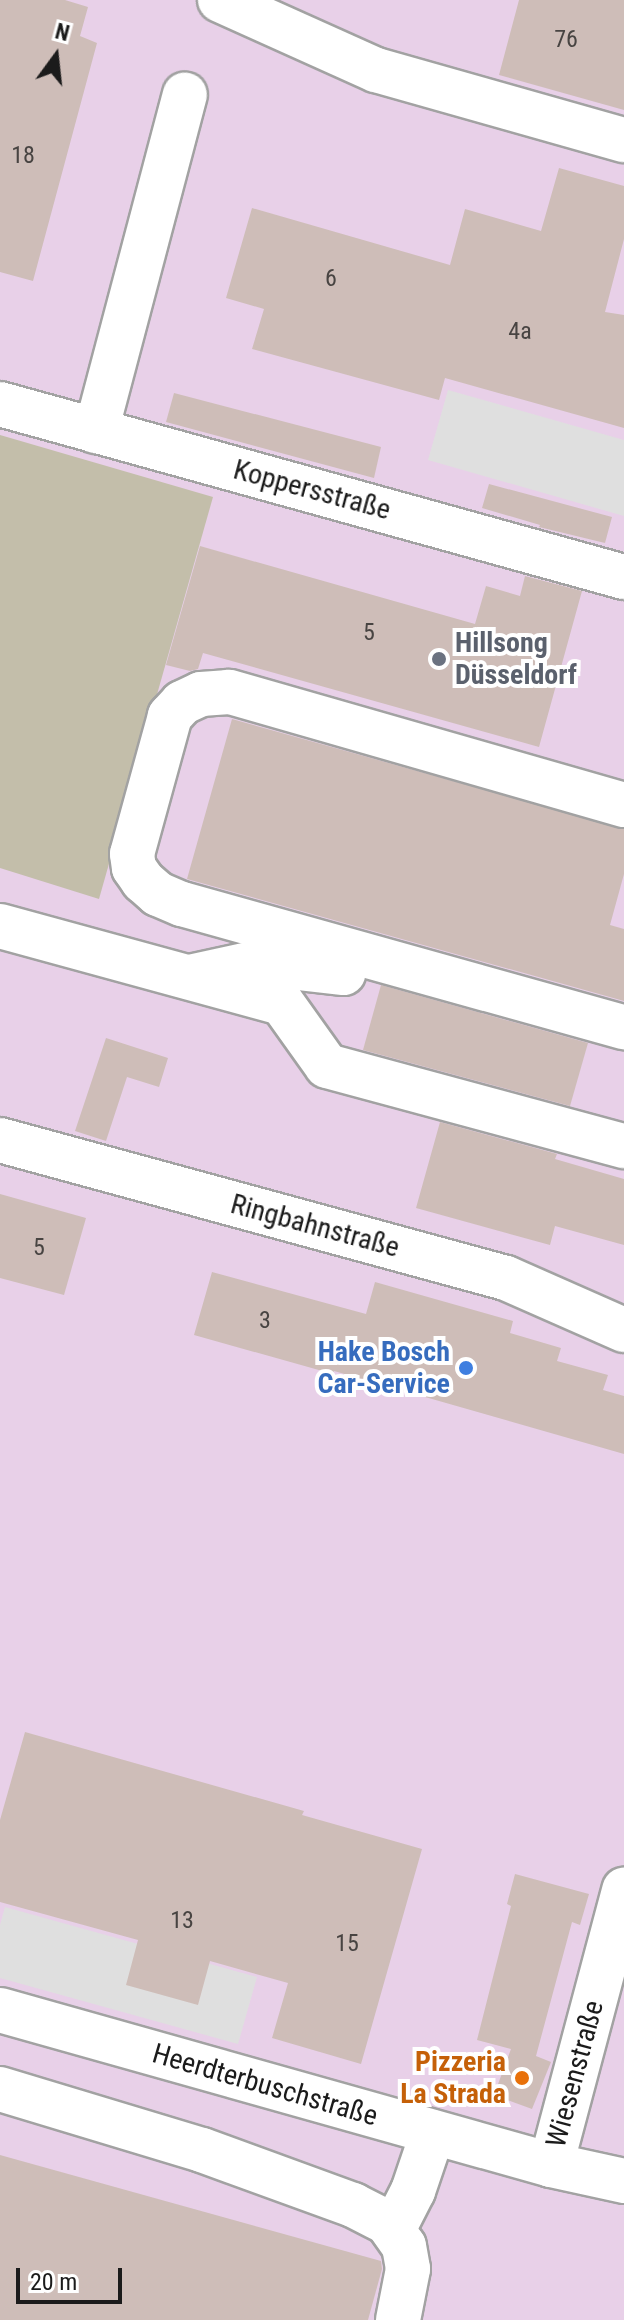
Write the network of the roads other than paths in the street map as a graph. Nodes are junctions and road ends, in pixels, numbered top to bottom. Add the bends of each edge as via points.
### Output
1 (220, 0) edge
2 (185, 95) dead end
3 (624, 140) edge
4 (0, 404) edge
5 (96, 431) junction
6 (624, 577) edge
7 (624, 805) edge
8 (0, 926) edge
9 (188, 977) junction
10 (624, 1027) edge
11 (624, 1057) edge
12 (0, 1140) edge
13 (624, 1146) edge
14 (624, 1330) edge
15 (624, 1890) edge
16 (0, 2010) edge
17 (0, 2089) edge
18 (433, 2132) junction
19 (551, 2165) junction
20 (624, 2181) edge
21 (393, 2230) junction
22 (398, 2320) edge

1 - 3 street via 376,70
2 - 5 street
4 - 5 street, Koppersstraße
5 - 6 street, Koppersstraße
7 - 10 street via 229,692 201,694 170,716 132,854 143,881 182,904
8 - 9 street
9 - 11 street via 254,963 322,968 605,1046
9 - 13 street via 282,1003 327,1066
12 - 14 street, Ringbahnstraße via 506,1278
15 - 19 street, Wiesenstraße
16 - 18 street, Heerdterbuschstraße
17 - 21 street via 202,2150 353,2205
18 - 19 street, Heerdterbuschstraße
18 - 21 street
19 - 20 street, Heerdterbuschstraße
21 - 22 street via 404,2246 408,2269

